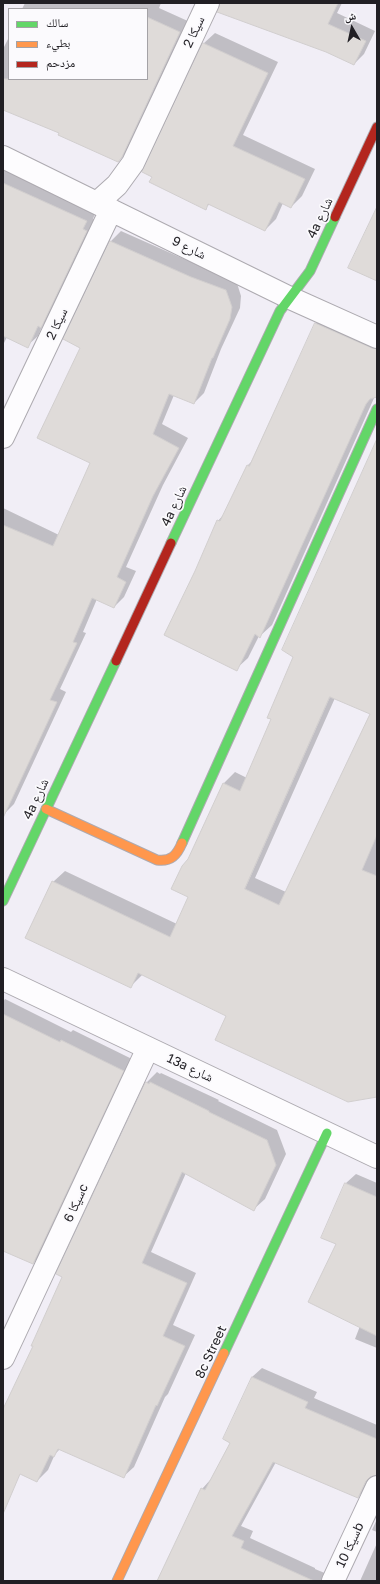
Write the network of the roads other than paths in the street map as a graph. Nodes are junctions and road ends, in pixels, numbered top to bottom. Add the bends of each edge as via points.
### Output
1 (208, 3) edge
2 (377, 127) edge
3 (3, 157) edge
4 (104, 207) junction
5 (288, 297) junction
6 (377, 337) edge
7 (377, 409) edge
8 (3, 437) edge
9 (46, 809) junction
10 (3, 901) edge
11 (3, 979) edge
12 (148, 1048) junction
13 (327, 1133) junction
14 (377, 1157) edge
15 (3, 1358) edge
16 (377, 1487) edge
17 (117, 1581) edge
18 (333, 1581) edge

1 - 4 street, سيكا 2 via 133,163
2 - 5 street, 4a شارع via 310,271 301,285
3 - 4 street, شارع 9
4 - 5 street, شارع 9
4 - 8 street, سيكا 2
5 - 6 street, شارع 9
5 - 9 street, 4a شارع
7 - 9 street via 177,854 168,860 156,860
9 - 10 street, 4a شارع
11 - 12 street, 13a شارع
12 - 13 street, 13a شارع
12 - 15 street, سيكا 6c
13 - 14 street, 13a شارع
13 - 17 street, 8c Street
16 - 18 street, سيكا 10b

